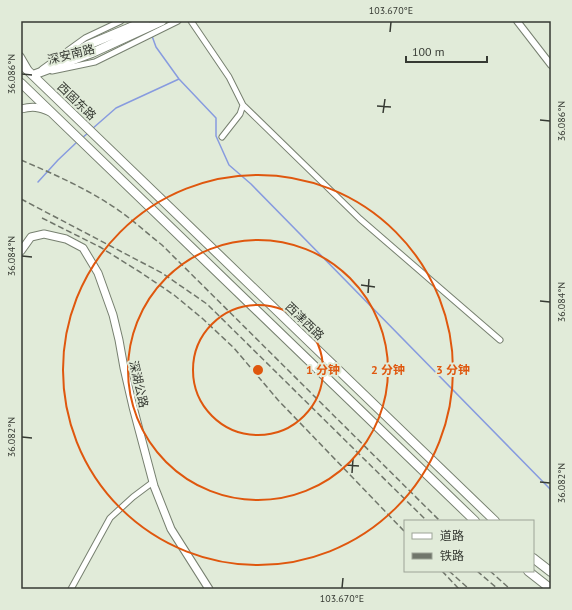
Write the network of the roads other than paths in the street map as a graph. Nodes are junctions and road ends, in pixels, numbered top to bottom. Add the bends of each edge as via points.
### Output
1 (121, 21) edge
2 (145, 21) edge
3 (178, 21) edge
4 (191, 21) edge
5 (517, 21) edge
6 (161, 24) edge
7 (86, 42) junction
8 (21, 56) edge
9 (21, 64) edge
10 (551, 64) edge
11 (33, 75) junction
12 (22, 86) edge
13 (243, 105) junction
14 (21, 109) edge
15 (50, 112) junction
16 (222, 137) dead end
17 (99, 138) joint
18 (21, 251) edge
19 (500, 340) dead end
20 (153, 482) junction
21 (474, 520) edge
22 (494, 520) edge
23 (534, 559) edge
24 (529, 572) edge
25 (551, 572) edge
26 (70, 589) edge
27 (209, 589) edge
28 (551, 589) edge

1 - 7 street, 深安南路
2 - 7 main road, 深安南路
3 - 6 street, 深安南路
4 - 13 street
5 - 10 street
6 - 11 main road, 深安南路 via 92,54
6 - 11 street, 深安南路 via 96,62
7 - 11 main road, 深安南路
8 - 11 street
9 - 11 main road, 西固东路
11 - 12 main road
11 - 17 main road, 西固东路
12 - 15 main road
13 - 16 street via 240,114
13 - 19 street via 360,219
14 - 15 main road via 40,108
15 - 21 main road
17 - 22 main road, 西津西路
18 - 20 main road, 深湖公路 via 31,237 44,234 66,239 83,248 98,273 113,315 128,388
20 - 26 street via 110,518
20 - 27 main road, 深湖公路 via 170,529
23 - 25 main road
24 - 28 main road

